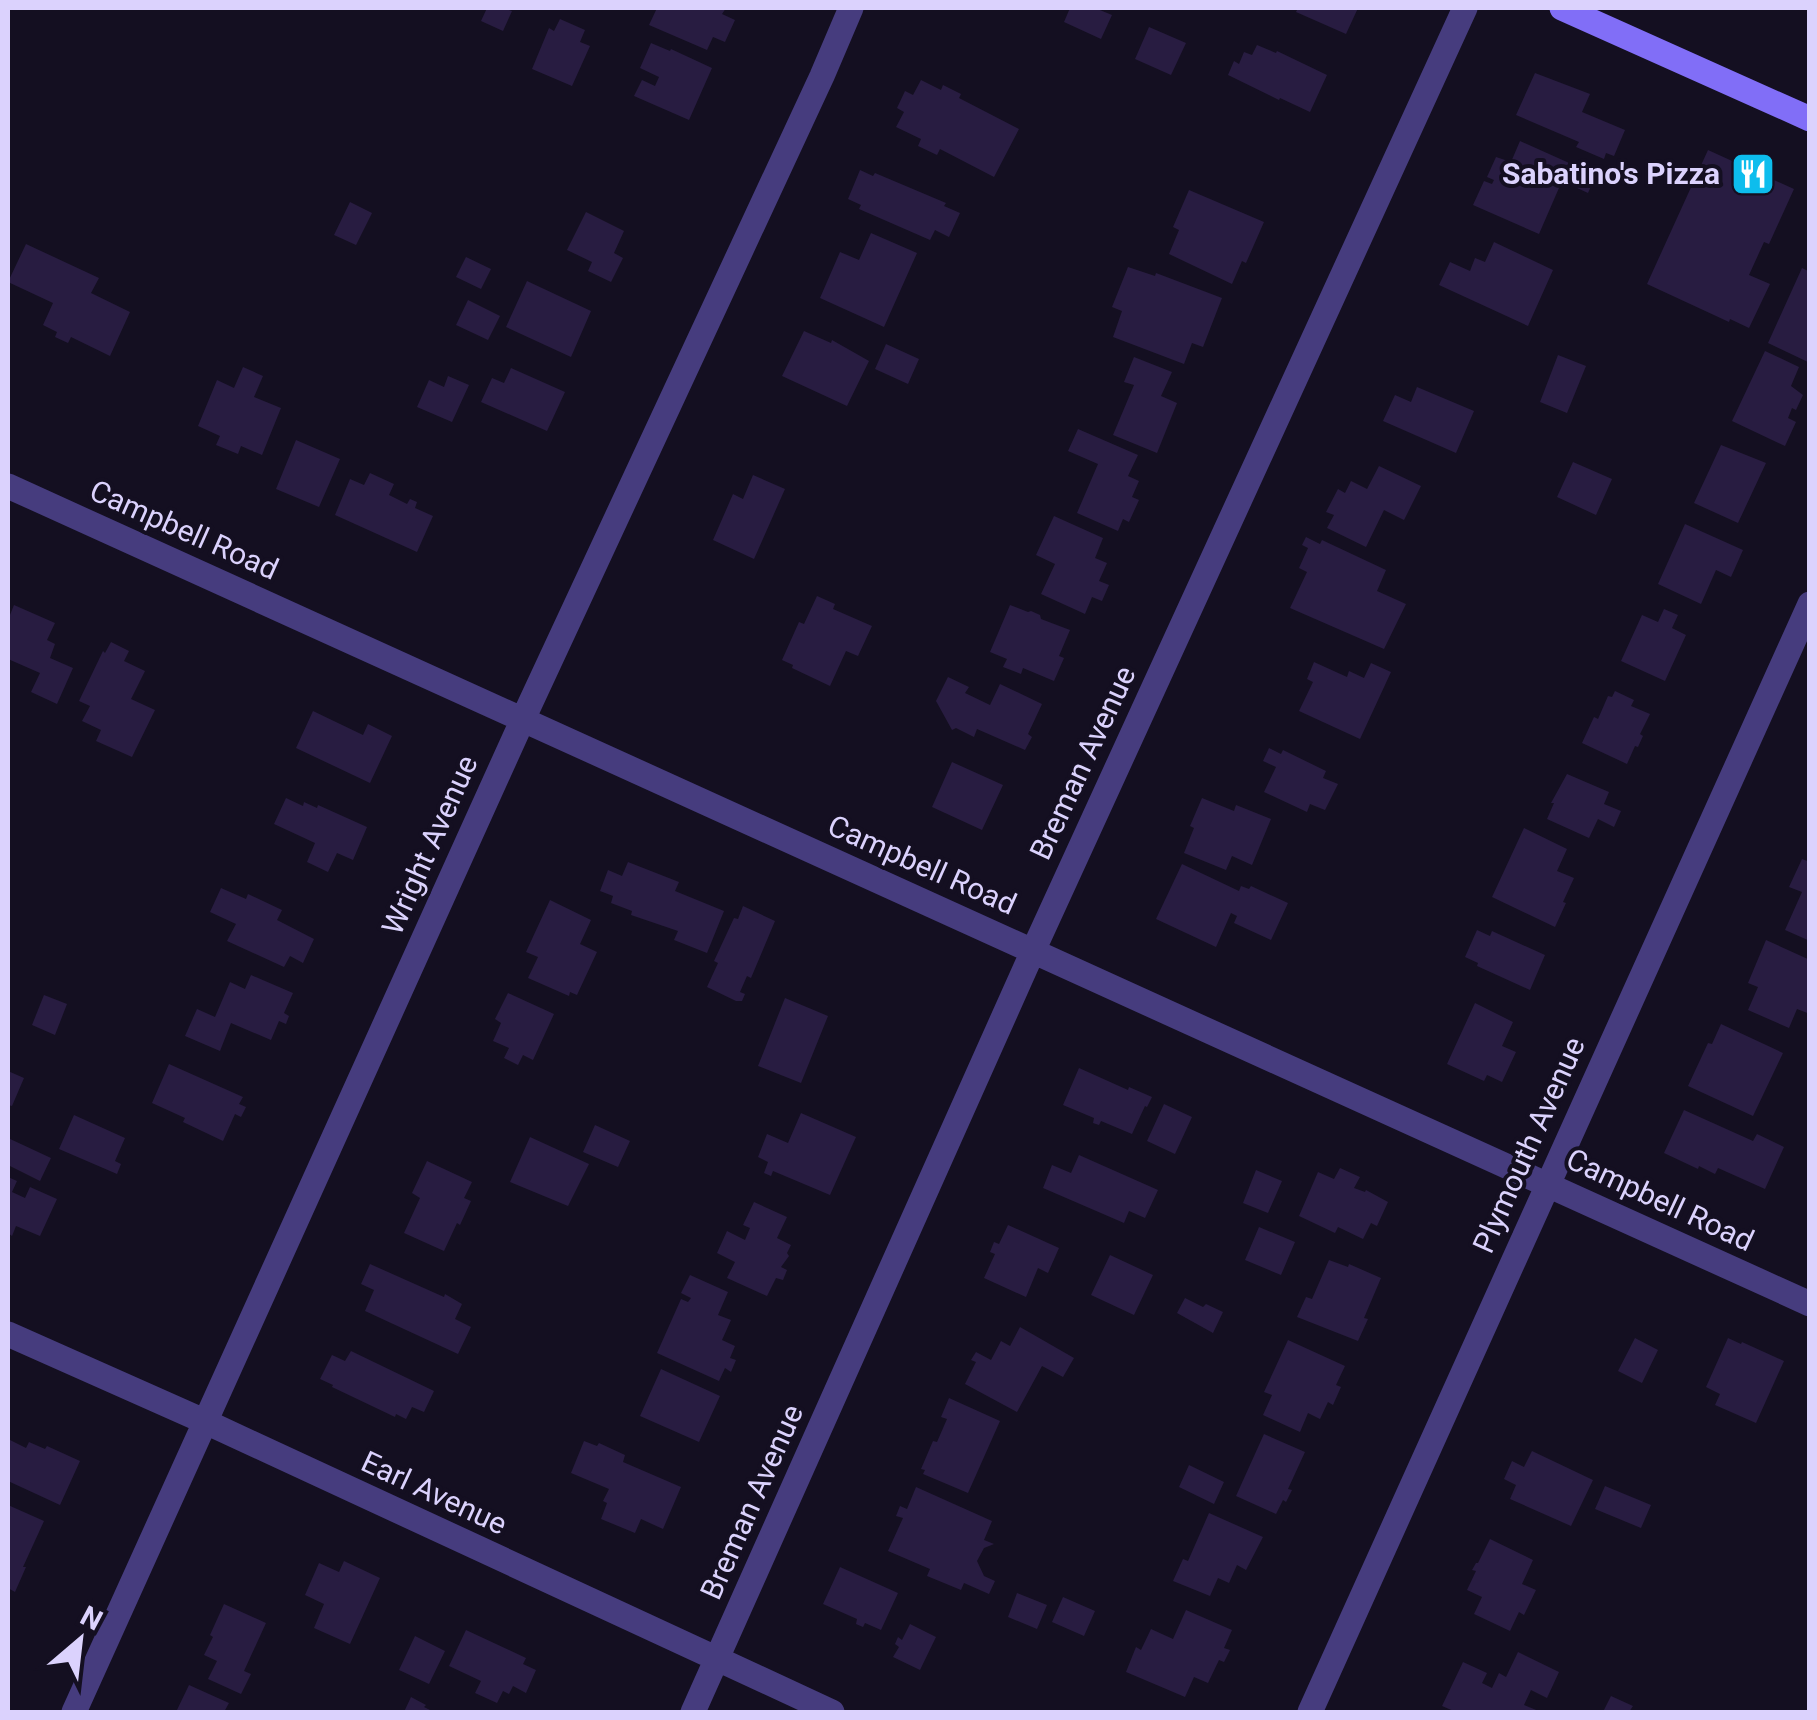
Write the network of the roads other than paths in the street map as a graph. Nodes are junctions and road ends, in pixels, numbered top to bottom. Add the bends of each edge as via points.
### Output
1 (851, 8) edge
2 (1465, 8) edge
3 (1562, 8) edge
4 (1810, 119) edge
5 (8, 486) edge
6 (1810, 604) edge
7 (523, 719) junction
8 (1033, 950) junction
9 (1548, 1184) junction
10 (1810, 1304) edge
11 (8, 1334) edge
12 (206, 1422) junction
13 (717, 1660) junction
14 (74, 1712) edge
15 (693, 1712) edge
16 (832, 1712) edge
17 (1310, 1712) edge

1 - 7 street, Wright Avenue
2 - 8 street, Breman Avenue
3 - 4 street
5 - 7 street, Campbell Road
6 - 9 street, Plymouth Avenue
7 - 8 street, Campbell Road
7 - 12 street, Wright Avenue
8 - 9 street, Campbell Road
8 - 13 street, Breman Avenue
9 - 10 street, Campbell Road
9 - 17 street, Plymouth Avenue
11 - 12 street, Earl Avenue
12 - 13 street, Earl Avenue
12 - 14 street, Wright Avenue
13 - 15 street, Breman Avenue
13 - 16 street, Earl Avenue

